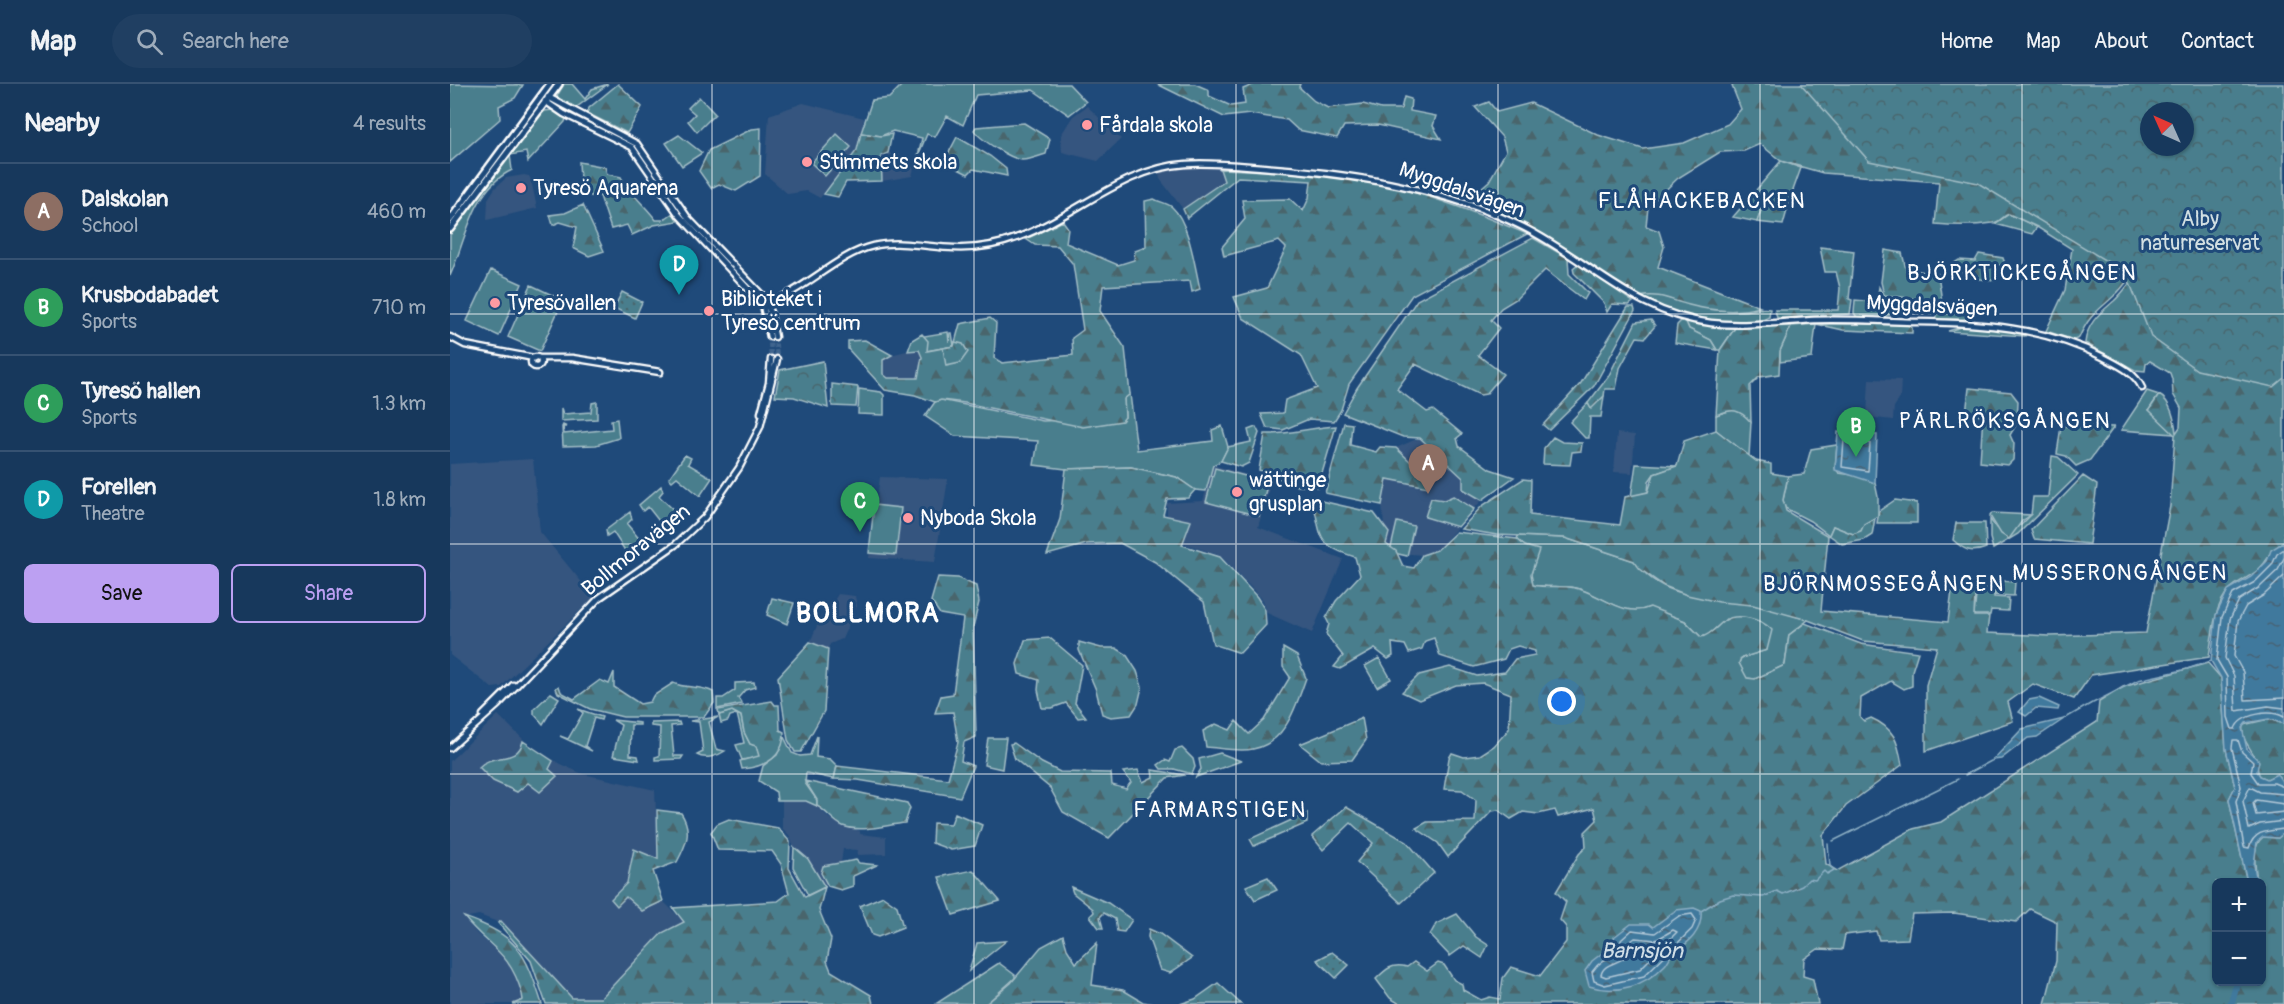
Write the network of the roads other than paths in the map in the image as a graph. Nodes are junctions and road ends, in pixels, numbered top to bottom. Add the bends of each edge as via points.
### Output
1 (550, 84) edge
2 (560, 84) edge
3 (545, 97) junction
4 (558, 107) junction
5 (578, 115) junction
6 (572, 117) junction
7 (532, 119) junction
8 (645, 160) junction
9 (450, 220) edge
10 (450, 229) edge
11 (766, 304) junction
12 (450, 337) edge
13 (773, 337) tunnel mouth
14 (524, 356) junction
15 (537, 358) junction
16 (771, 359) tunnel mouth
17 (777, 359) tunnel mouth
18 (550, 360) junction
19 (531, 363) junction
20 (540, 365) junction
21 (660, 372) dead end
22 (2142, 387) dead end
23 (754, 439) junction
24 (450, 748) edge

1 - 3 main road
2 - 3 main road
2 - 4 street via 555,94
3 - 4 street
3 - 7 main road
3 - 9 main road
4 - 5 street
4 - 6 street
4 - 7 street via 545,108
5 - 6 street
5 - 8 street via 626,136 637,144
6 - 8 street via 623,141
7 - 10 main road
8 - 11 street via 710,244
11 - 13 street
11 - 22 street, Myggdalsvägen via 874,246 969,248 1001,243 1033,231 1147,171 1190,164 1239,166 1372,179 1456,201 1520,226 1642,303 1677,316 1735,325 1851,319 2013,327 2080,345 2133,374
12 - 14 street via 465,345
14 - 15 street
14 - 19 street
15 - 18 street
15 - 19 street
15 - 20 street
16 - 23 street, Bollmoravägen via 769,383
17 - 23 street, Bollmoravägen
18 - 20 street
18 - 21 street via 572,358
19 - 20 street via 534,367
23 - 24 street, Bollmoravägen via 735,475 705,517 675,545 599,598 498,705

